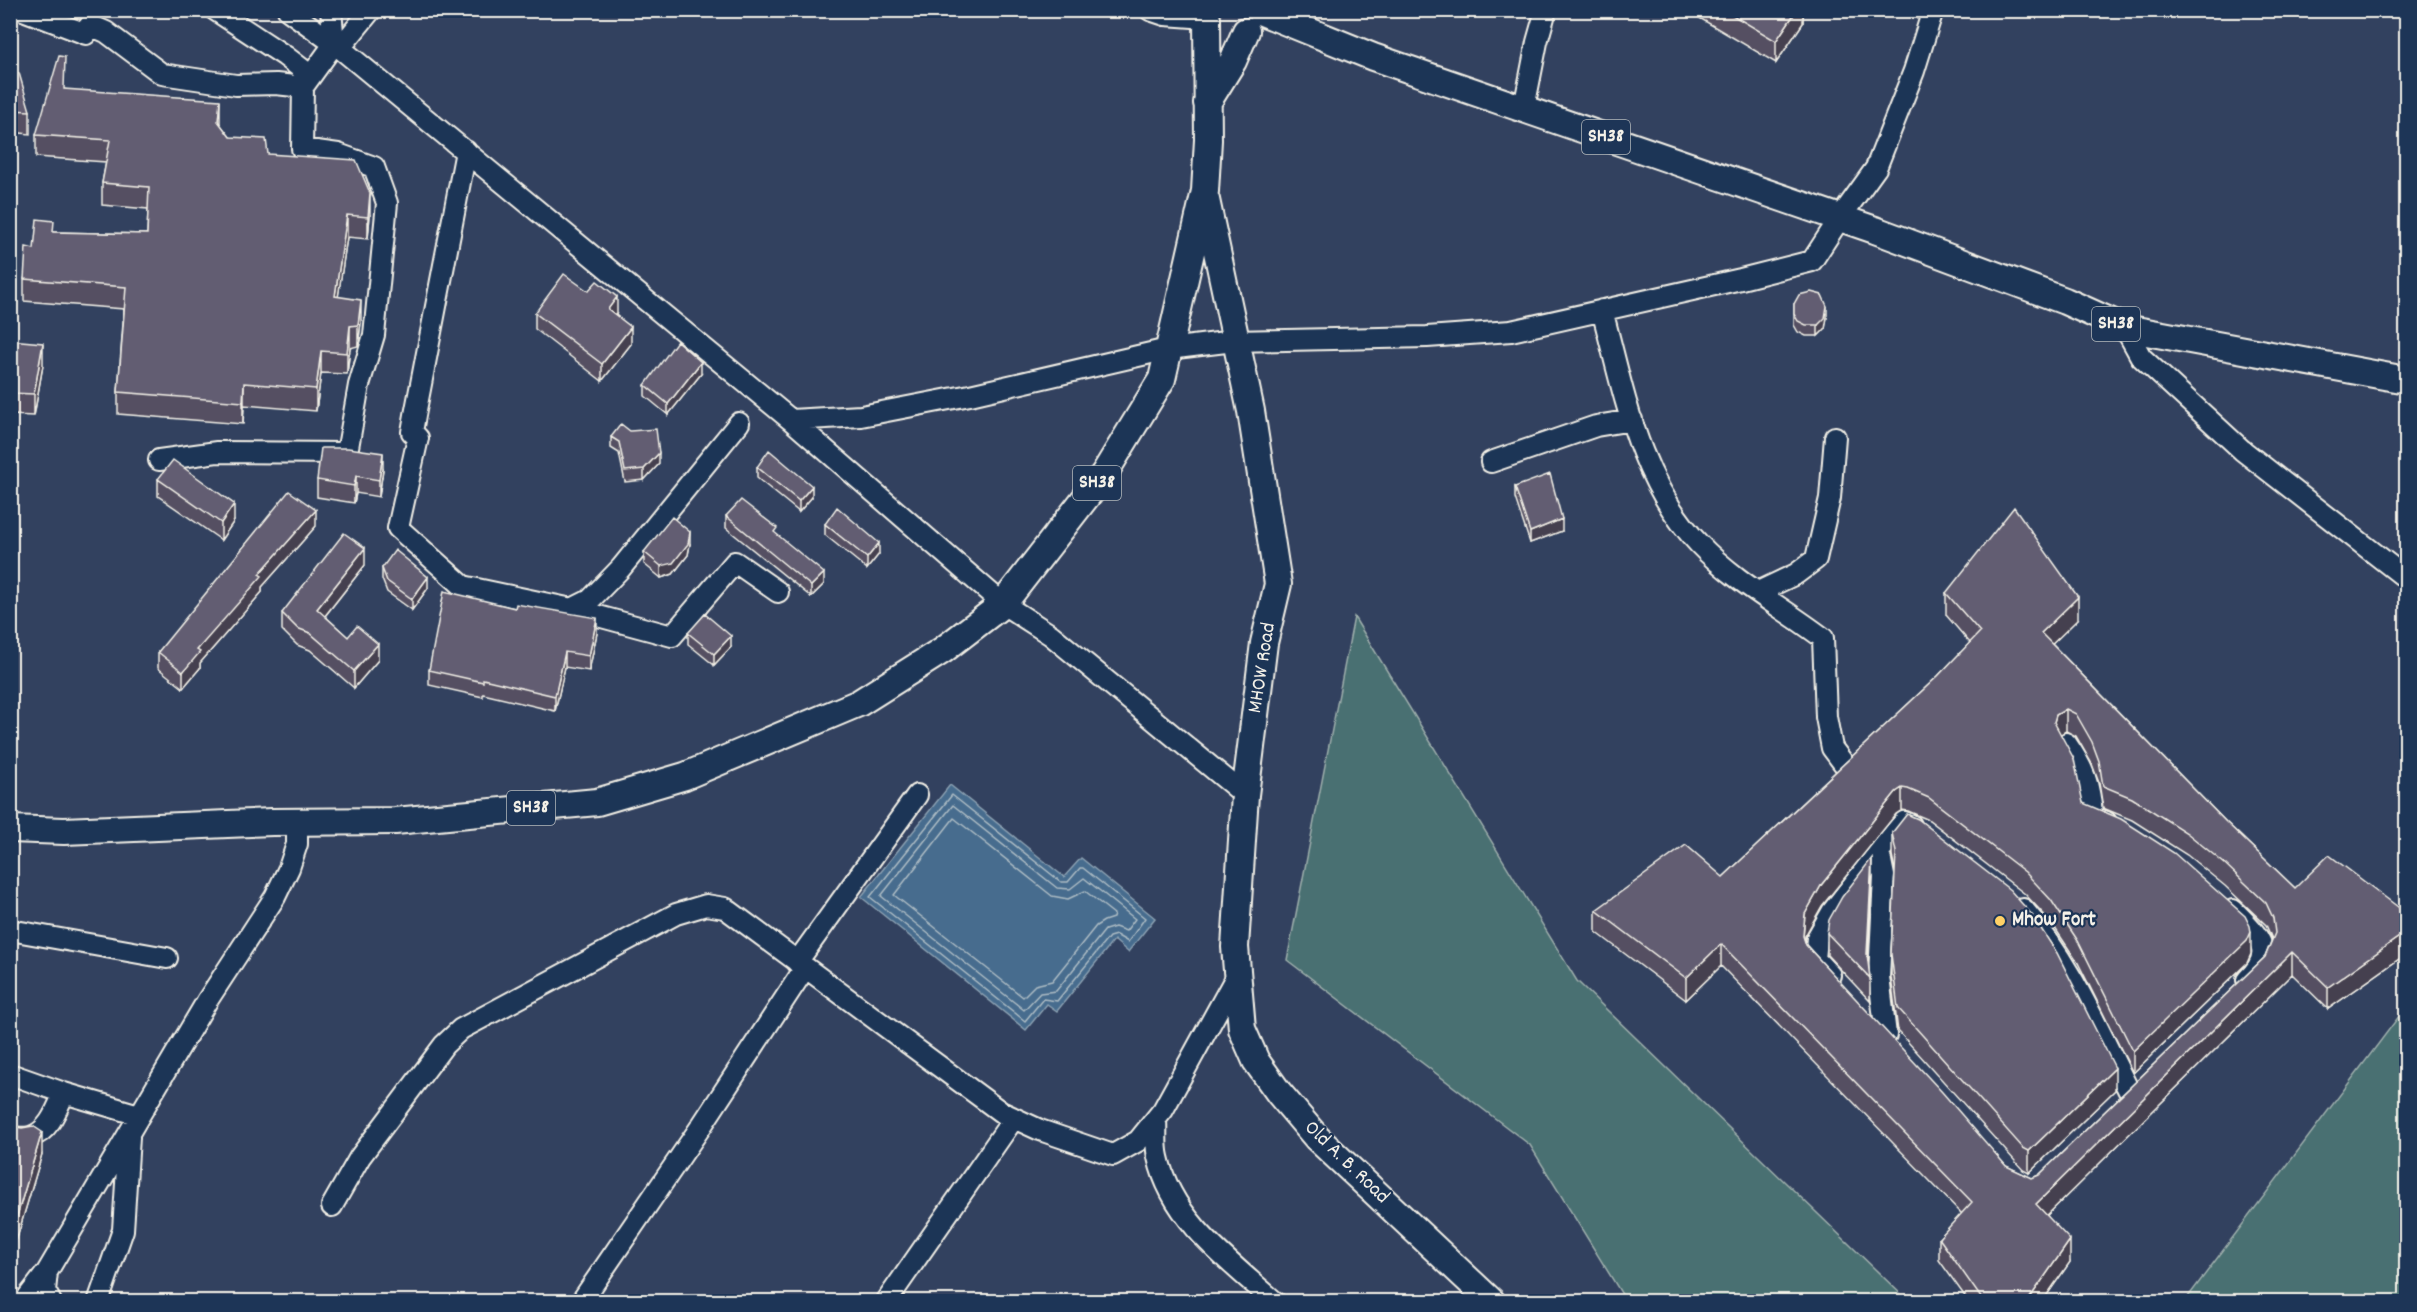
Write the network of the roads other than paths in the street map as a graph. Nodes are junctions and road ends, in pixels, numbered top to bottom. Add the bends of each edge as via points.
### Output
1 (23, 10) edge
2 (215, 10) edge
3 (288, 10) edge
4 (331, 10) edge
5 (370, 10) edge
6 (1150, 10) edge
7 (1546, 10) edge
8 (1933, 10) edge
9 (1206, 14) edge
10 (1257, 18) edge
11 (337, 46) junction
12 (307, 82) junction
13 (1207, 104) junction
14 (1524, 108) junction
15 (466, 151) junction
16 (1204, 191) junction
17 (1840, 218) junction
18 (1602, 310) junction
19 (2125, 328) junction
20 (1234, 341) junction
21 (1168, 349) junction
22 (2406, 380) edge
23 (792, 420) junction
24 (1632, 420) junction
25 (739, 423) dead end
26 (1835, 437) dead end
27 (159, 460) dead end
28 (1491, 462) dead end
29 (2406, 579) edge
30 (778, 592) dead end
31 (1758, 592) junction
32 (1003, 604) junction
33 (572, 609) junction
34 (2066, 743) edge
35 (1847, 768) edge
36 (917, 795) dead end
37 (1245, 795) junction
38 (297, 822) junction
39 (10, 829) edge
40 (2126, 830) edge
41 (1924, 831) edge
42 (1879, 850) junction
43 (2008, 895) edge
44 (2217, 895) edge
45 (10, 930) edge
46 (167, 958) dead end
47 (801, 965) junction
48 (1238, 987) junction
49 (1846, 993) edge
50 (2232, 995) edge
51 (1862, 1010) edge
52 (1886, 1035) junction
53 (1900, 1051) edge
54 (10, 1074) edge
55 (2146, 1076) edge
56 (64, 1093) junction
57 (1014, 1118) junction
58 (1156, 1120) junction
59 (134, 1123) junction
60 (10, 1137) edge
61 (332, 1206) dead end
62 (47, 1272) junction
63 (24, 1302) edge
64 (51, 1302) edge
65 (98, 1302) edge
66 (581, 1302) edge
67 (886, 1302) edge
68 (1275, 1302) edge
69 (1492, 1302) edge

1 - 12 street via 106,32 162,74 236,85
2 - 12 street via 285,56
3 - 11 street
4 - 11 street
5 - 11 street
6 - 9 street via 1165,15
7 - 14 street
8 - 17 street via 1876,168
9 - 10 main road, SH38 via 1213,25 1228,33
9 - 13 main road, SH38
10 - 13 main road, SH38
10 - 14 main road, SH38
11 - 12 street
11 - 15 street
12 - 27 street via 302,149 338,154 374,167 387,203 374,335 359,385 347,453 217,452
13 - 16 main road, SH38
14 - 17 main road, SH38
15 - 23 street
15 - 33 street via 412,432 418,438 398,528 464,586
16 - 20 main road, MHOW Road
16 - 21 main road, SH38
17 - 18 street via 1812,261
17 - 19 main road, SH38
18 - 20 street via 1511,331
18 - 24 street
19 - 22 main road, SH38
19 - 29 street via 2141,357 2242,450
20 - 21 street
20 - 37 main road, MHOW Road via 1251,411 1278,584 1264,643
21 - 23 street via 861,416
21 - 32 main road, SH38 via 1162,379 1104,474
23 - 32 street
24 - 28 street via 1596,426
24 - 31 street via 1653,479 1674,515 1700,546
25 - 33 street via 621,568 590,600
26 - 31 street via 1830,498 1816,559 1796,574
30 - 33 street via 735,562 672,636
31 - 35 street via 1823,638 1826,717 1832,748
32 - 37 street via 1051,635
32 - 38 main road, SH38 via 943,650 859,703 685,776 597,802 395,821
34 - 40 street via 2082,768 2091,797 2092,817
36 - 47 street
37 - 48 main road, MHOW Road via 1235,947
38 - 39 main road, SH38 via 64,831
38 - 59 street via 297,844 275,897
41 - 42 street via 1904,822
42 - 49 street via 1817,938 1815,959
42 - 52 street via 1884,876 1879,977
43 - 55 street via 2042,930 2067,969 2124,1098
44 - 50 street via 2254,931 2262,945 2263,956 2257,970
45 - 46 street
47 - 57 street via 979,1097
47 - 61 street via 725,908 706,905 676,914 629,937 461,1029 444,1045 360,1157
47 - 66 street via 700,1128
48 - 58 street
48 - 69 main road, Old A. B. Road via 1242,1029 1256,1060 1279,1093 1317,1138
51 - 52 street
52 - 53 street
54 - 56 street
56 - 59 street
56 - 60 street via 44,1129 29,1138
57 - 58 street via 1113,1155 1138,1141
57 - 67 street
58 - 68 street via 1157,1155 1179,1205 1222,1256
59 - 62 street
59 - 65 street via 123,1230
62 - 63 street
62 - 64 street via 45,1291

